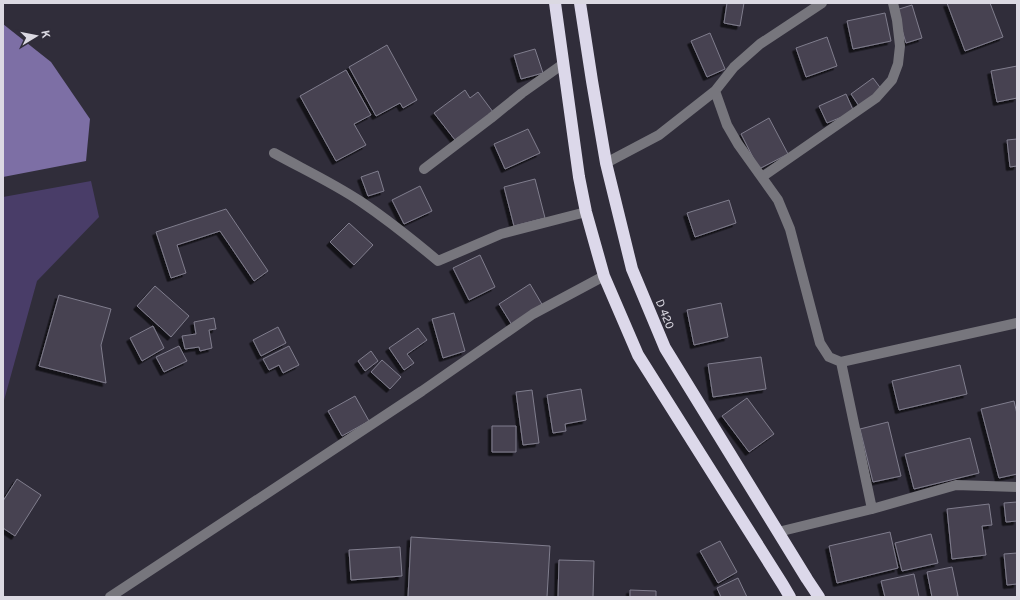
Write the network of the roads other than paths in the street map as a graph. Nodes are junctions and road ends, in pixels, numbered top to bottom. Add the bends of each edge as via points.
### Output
1 (555, 3) edge
2 (822, 3) edge
3 (893, 3) edge
4 (581, 4) edge
5 (563, 64) junction
6 (715, 91) junction
7 (274, 153) dead end
8 (606, 163) junction
9 (424, 170) dead end
10 (762, 177) junction
11 (586, 212) junction
12 (604, 276) junction
13 (1017, 323) edge
14 (841, 362) junction
15 (1017, 486) edge
16 (872, 509) junction
17 (778, 532) junction
18 (110, 597) edge
19 (790, 597) edge
20 (819, 597) edge

1 - 5 highway
2 - 6 street via 760,44 734,67
3 - 10 street via 900,46 898,64 892,80 876,98
4 - 8 highway, D 420
5 - 9 street
5 - 11 highway
6 - 8 street via 659,135
6 - 10 street via 727,125
7 - 11 street via 359,201 413,240 438,262 501,234
8 - 17 highway, D 420 via 632,269 665,348
10 - 14 street via 778,200 790,229 820,343 828,357
11 - 12 highway
12 - 18 street via 533,314 422,391
12 - 19 highway via 638,356
13 - 14 street
14 - 16 street
15 - 16 street via 956,485
16 - 17 street
17 - 20 highway, D 420

